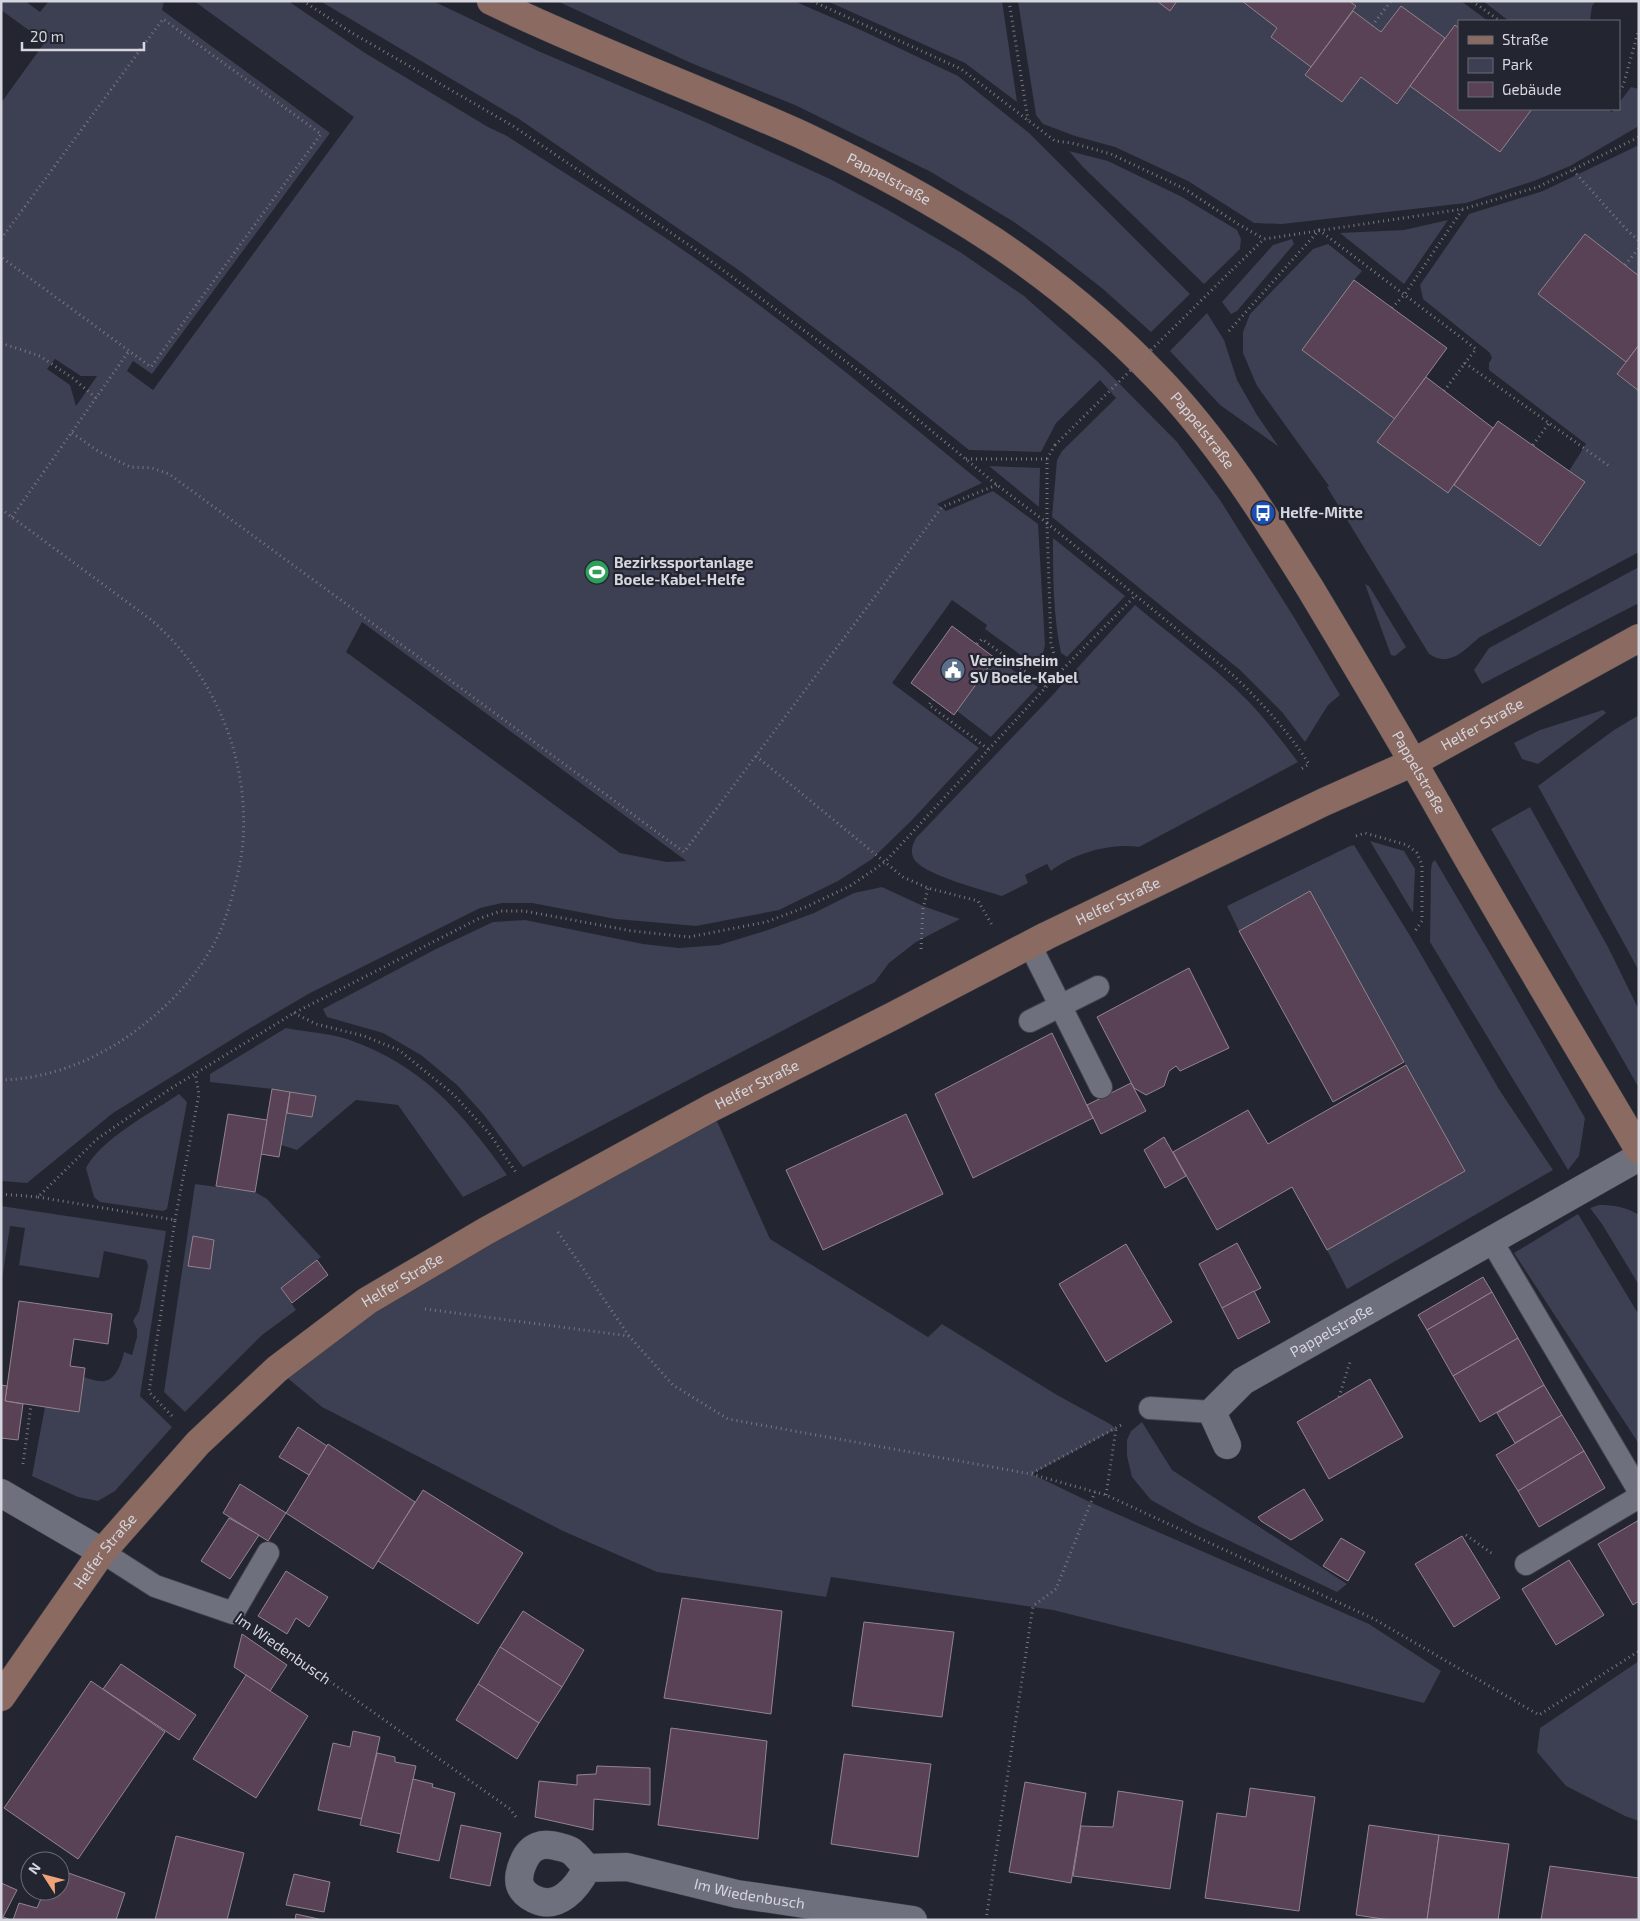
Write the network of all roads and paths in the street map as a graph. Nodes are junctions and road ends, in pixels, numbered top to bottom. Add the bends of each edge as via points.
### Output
1 (303, 1) edge
2 (491, 1) edge
3 (812, 1) edge
4 (1009, 1) edge
5 (1391, 1) edge
6 (1472, 1) edge
7 (1499, 20) edge
8 (1372, 26) dead end
9 (1639, 29) edge
10 (1620, 90) edge
11 (1028, 121) junction
12 (1639, 137) edge
13 (1573, 170) junction
14 (1462, 209) junction
15 (1319, 230) junction
16 (1, 238) edge
17 (1264, 239) junction
18 (1639, 241) edge
19 (1639, 248) edge
20 (1, 257) edge
21 (1625, 265) dead end
22 (1405, 294) junction
23 (1392, 308) dead end
24 (1229, 331) dead end
25 (1, 342) edge
26 (129, 351) junction
27 (1465, 363) junction
28 (1444, 391) dead end
29 (96, 398) junction
30 (1549, 423) junction
31 (72, 433) junction
32 (1533, 446) dead end
33 (966, 459) junction
34 (1046, 459) junction
35 (1609, 466) dead end
36 (997, 485) junction
37 (1, 509) edge
38 (12, 517) junction
39 (1047, 523) junction
40 (1136, 595) junction
41 (1639, 638) edge
42 (977, 644) dead end
43 (1059, 673) junction
44 (1046, 687) junction
45 (933, 699) dead end
46 (988, 749) junction
47 (756, 756) junction
48 (1414, 762) junction
49 (1301, 769) dead end
50 (1356, 836) dead end
51 (885, 862) junction
52 (928, 888) junction
53 (1416, 931) dead end
54 (921, 949) dead end
55 (1021, 950) junction
56 (1098, 987) dead end
57 (1061, 1006) junction
58 (294, 1013) junction
59 (1030, 1021) dead end
60 (195, 1073) junction
61 (1, 1080) edge
62 (1101, 1087) dead end
63 (1639, 1150) edge
64 (1639, 1157) edge
65 (1, 1194) edge
66 (38, 1197) junction
67 (536, 1203) junction
68 (175, 1220) junction
69 (1491, 1240) junction
70 (367, 1301) junction
71 (629, 1336) junction
72 (1351, 1359) dead end
73 (1339, 1397) dead end
74 (32, 1405) dead end
75 (1150, 1408) joint
76 (1212, 1412) junction
77 (1116, 1429) junction
78 (198, 1443) junction
79 (1226, 1445) dead end
80 (16, 1462) dead end
81 (1031, 1474) junction
82 (1639, 1490) edge
83 (1095, 1492) junction
84 (1, 1493) edge
85 (1106, 1495) junction
86 (1639, 1497) edge
87 (102, 1552) junction
88 (268, 1553) dead end
89 (1526, 1564) dead end
90 (232, 1613) junction
91 (1639, 1651) edge
92 (1, 1697) edge
93 (538, 1845) junction
94 (587, 1868) junction
95 (914, 1920) edge
96 (986, 1920) edge

1 - 33 path via 513,126 689,245 864,376
2 - 48 street, Pappelstraße via 846,157 996,242 1068,295 1155,375 1226,460 1264,514
3 - 11 path via 961,69
4 - 11 path
5 - 8 path
6 - 7 path
9 - 10 path
11 - 17 path via 1054,141 1111,154 1185,189
12 - 13 path
13 - 14 path via 1538,187
13 - 18 path
14 - 15 path
14 - 22 path
15 - 17 path
15 - 22 path
15 - 24 path
16 - 26 path via 163,19 320,134 151,367
17 - 34 path, bridge via 1056,445
19 - 21 path
20 - 26 path
22 - 23 path
22 - 27 path via 1476,349
25 - 29 path via 40,356
26 - 29 path
27 - 28 path
27 - 30 path
29 - 31 path
30 - 32 path
30 - 35 path
31 - 38 path
31 - 47 path via 130,467 152,468 169,474 684,852
33 - 34 path
33 - 36 path
34 - 39 path
36 - 39 path
36 - 47 path via 942,508
37 - 38 path
38 - 61 path via 150,619 195,666 215,702 236,756 242,790 244,842 230,903 212,947 189,981 160,1013 119,1043 75,1066
39 - 40 path
39 - 43 path via 1052,643
40 - 43 path
40 - 49 path via 1234,676 1276,718 1309,764
41 - 48 street, Helfer Straße
42 - 44 path via 982,639
43 - 44 path
44 - 46 path
45 - 46 path via 929,705
46 - 51 path
47 - 51 path
48 - 55 street, Helfer Straße via 1324,802
48 - 63 street, Pappelstraße
50 - 53 path via 1365,834 1407,845 1417,853 1422,865 1422,921
51 - 52 path via 902,877
51 - 58 path via 850,886 806,907 766,922 690,937 524,911 501,911 478,919
52 - 54 path via 923,909
52 - 55 path via 978,901
55 - 57 lane
55 - 67 street, Helfer Straße via 711,1108
56 - 57 lane
57 - 59 lane
57 - 62 lane
58 - 60 path
58 - 67 path via 316,1024 364,1036 399,1050 453,1094 489,1133
60 - 66 path via 97,1138
60 - 68 path via 199,1094
64 - 69 street, Pappelstraße
65 - 66 path
66 - 68 path
67 - 70 street, Helfer Straße
67 - 71 path via 565,1240
68 - 78 path via 149,1392
69 - 76 street, Pappelstraße via 1243,1381
69 - 82 lane
70 - 71 path
70 - 78 street, Helfer Straße via 277,1369
71 - 81 path via 672,1385 728,1419
72 - 73 path
74 - 80 path via 23,1464
75 - 76 lane
75 - 77 path
76 - 79 street
77 - 81 path
77 - 85 path
78 - 87 street, Helfer Straße
81 - 83 path
83 - 85 path
83 - 96 path via 1056,1589 1033,1606
84 - 87 street, Im Wiedenbusch
85 - 91 path via 1374,1619 1539,1715
86 - 89 lane
87 - 90 lane, Im Wiedenbusch via 155,1586
87 - 92 street, Helfer Straße
88 - 90 lane
90 - 93 path, Im Wiedenbusch via 510,1810
93 - 94 street via 570,1850
93 - 94 street via 526,1856 520,1870 520,1884 535,1900 550,1903 566,1896 579,1884
94 - 95 street, Im Wiedenbusch via 627,1866 737,1894

